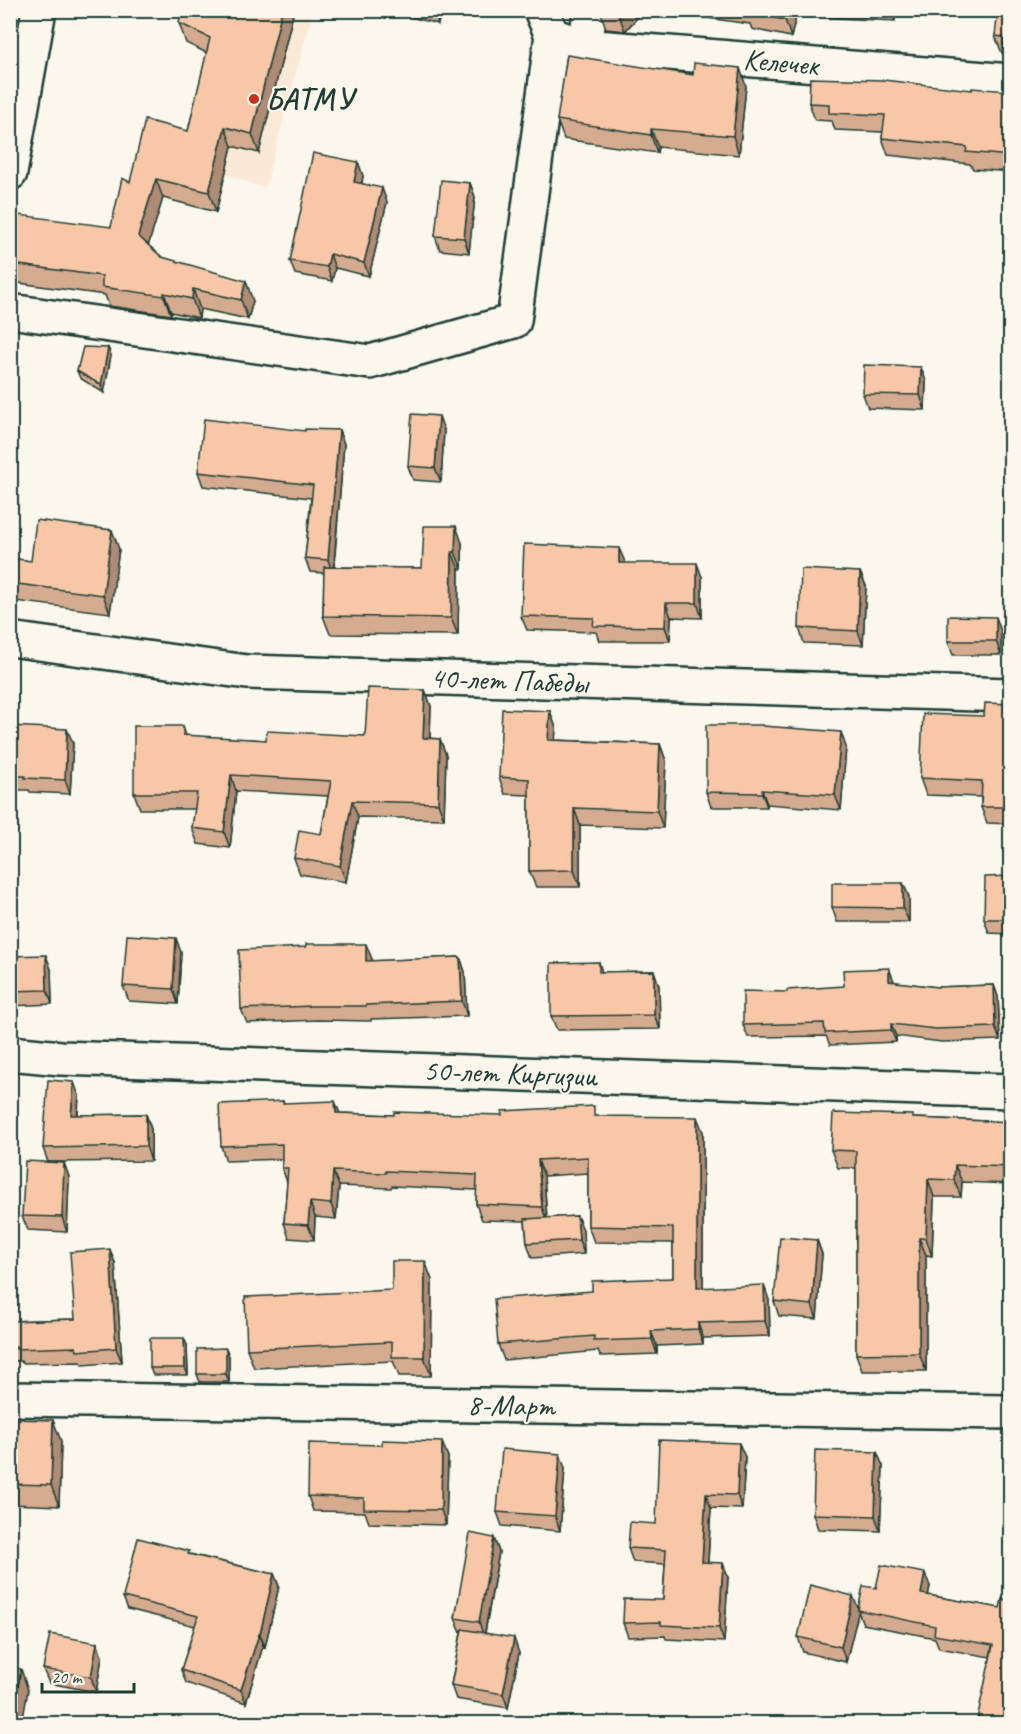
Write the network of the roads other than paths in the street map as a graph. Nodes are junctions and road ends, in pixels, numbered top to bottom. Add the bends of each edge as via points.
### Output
1 (39, 10) edge
2 (591, 10) edge
3 (547, 23) edge
4 (584, 46) junction
5 (1011, 81) edge
6 (10, 173) edge
7 (10, 311) edge
8 (10, 639) edge
9 (1011, 696) edge
10 (10, 1053) edge
11 (1011, 1090) edge
12 (10, 1399) edge
13 (1011, 1412) edge

1 - 6 street
2 - 4 street
3 - 4 street, Келечек
3 - 7 street via 514,321 370,362
4 - 5 street, Келечек
8 - 9 street, 40-лет Пабеды via 247,672
10 - 11 street, 50-лет Киргизии
12 - 13 street, 8-Март

